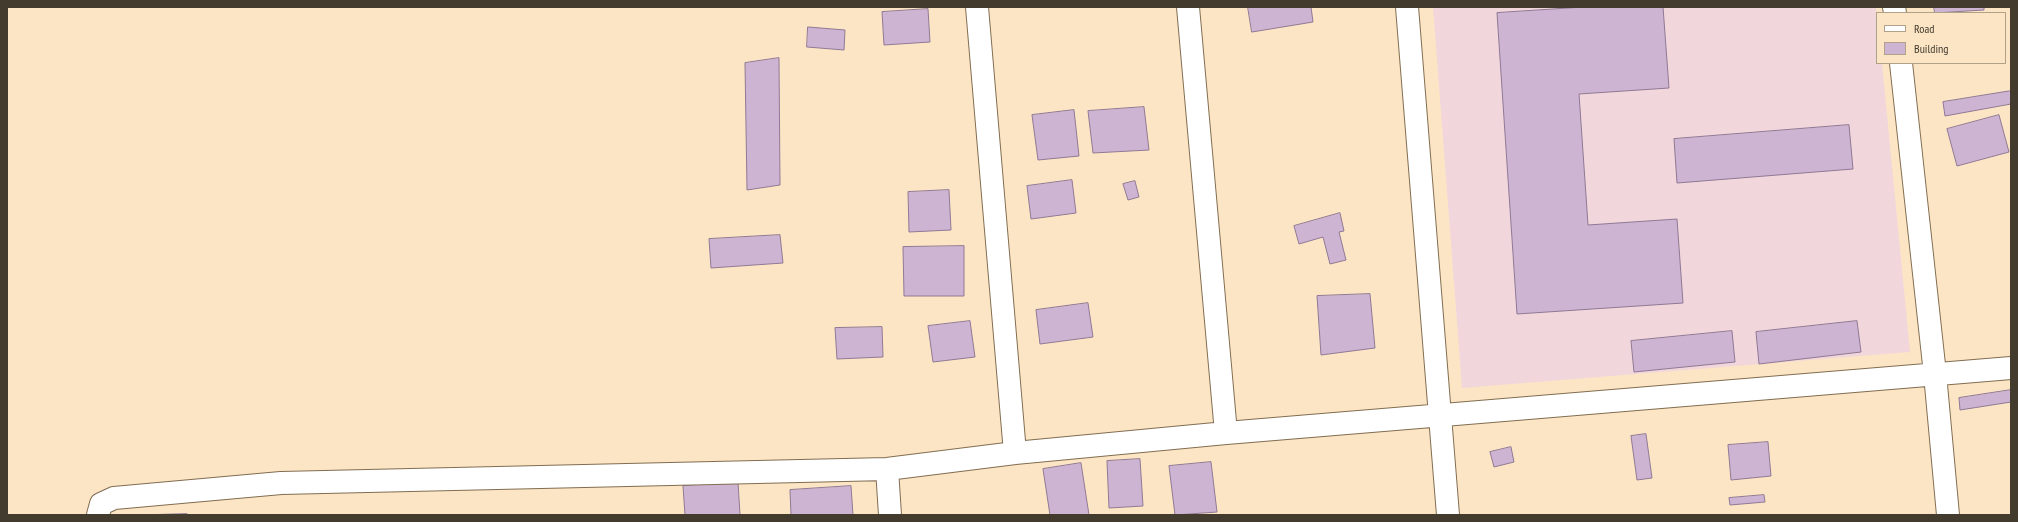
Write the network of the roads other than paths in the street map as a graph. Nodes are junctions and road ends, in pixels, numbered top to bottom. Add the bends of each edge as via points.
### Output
1 (977, 7) edge
2 (1188, 7) edge
3 (1407, 7) edge
4 (1900, 64) edge
5 (2011, 368) edge
6 (1935, 374) junction
7 (1441, 414) junction
8 (1226, 433) junction
9 (1015, 453) junction
10 (887, 469) junction
11 (98, 515) edge
12 (890, 515) edge
13 (1448, 515) edge
14 (1948, 515) edge

1 - 9 street
2 - 8 street
3 - 7 street
4 - 6 street
5 - 6 street
6 - 7 street
6 - 14 street
7 - 8 street
7 - 13 street
8 - 9 street
9 - 10 street
10 - 11 street via 280,483 114,498 101,504
10 - 12 street

